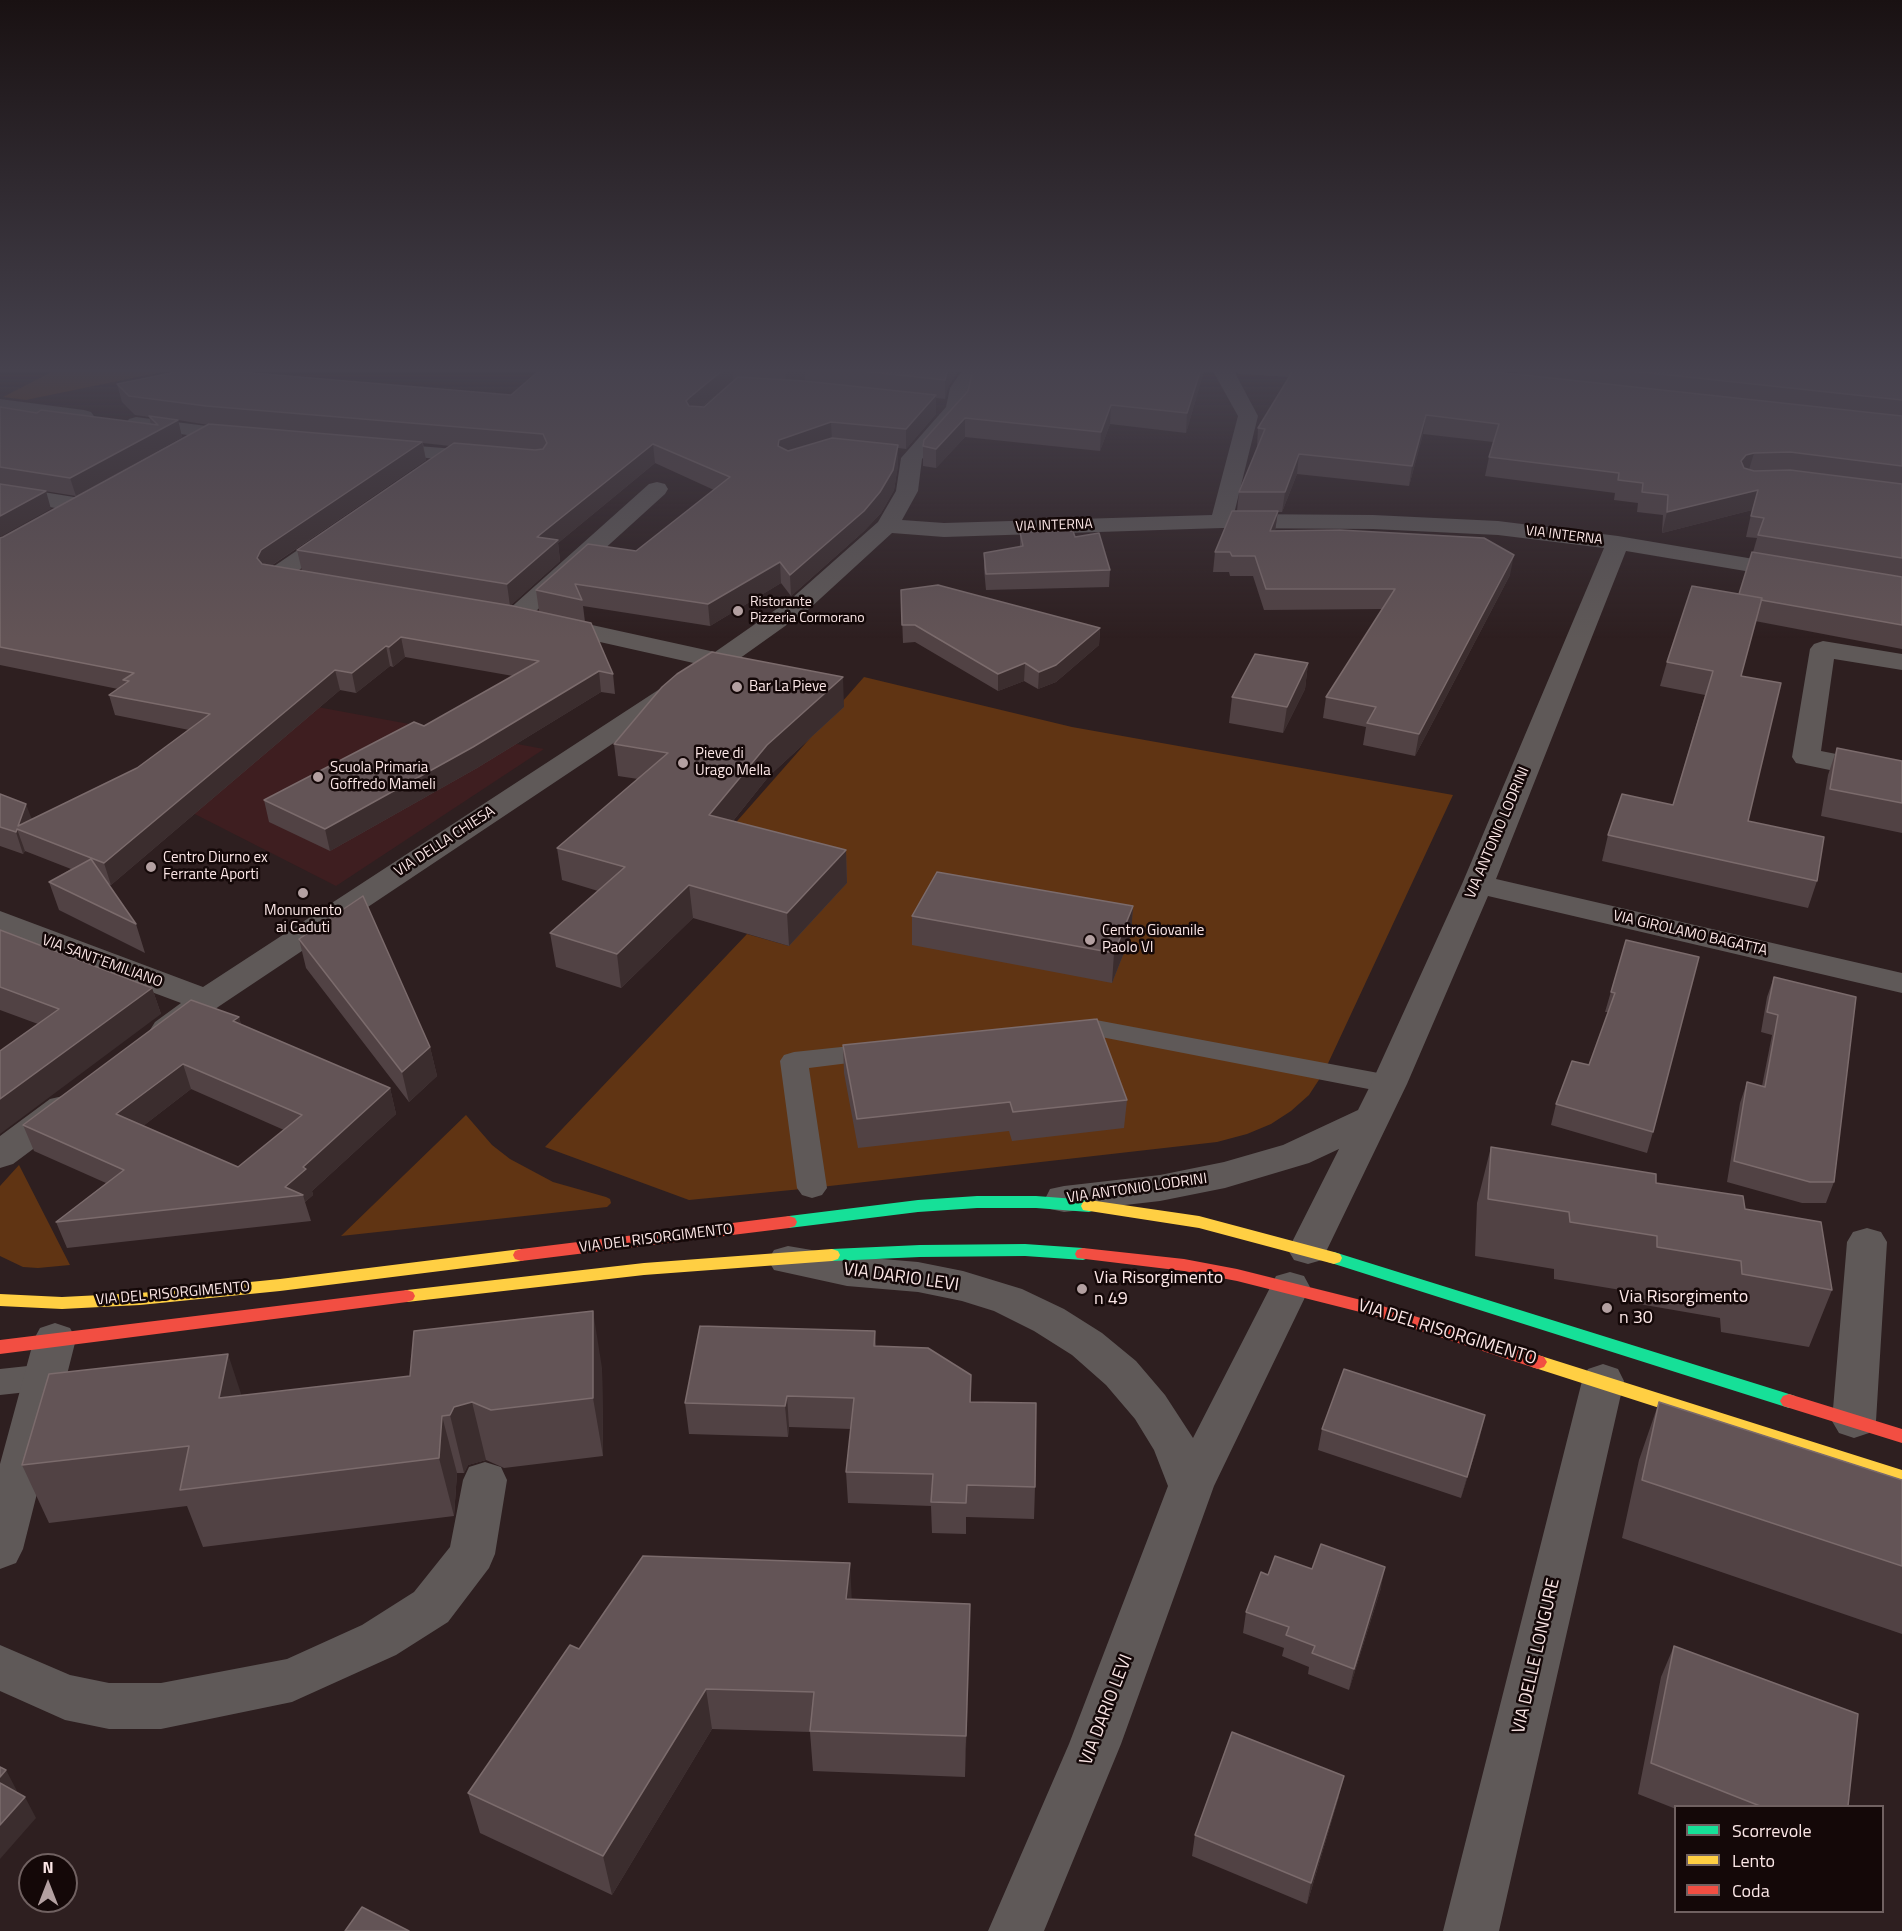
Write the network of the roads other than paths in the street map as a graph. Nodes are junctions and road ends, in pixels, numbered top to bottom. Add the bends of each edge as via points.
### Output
1 (445, 459) edge
2 (902, 459) edge
3 (1238, 459) edge
4 (422, 475) edge
5 (657, 489) dead end
6 (0, 492) edge
7 (100, 494) edge
8 (80, 505) junction
9 (1222, 521) junction
10 (50, 522) edge
11 (353, 522) edge
12 (887, 526) junction
13 (1618, 543) junction
14 (1819, 577) edge
15 (332, 586) edge
16 (720, 661) junction
17 (1902, 662) edge
18 (1902, 776) edge
19 (1478, 884) junction
20 (0, 921) edge
21 (1902, 983) edge
22 (206, 1000) junction
23 (1038, 1035) edge
24 (150, 1043) edge
25 (899, 1050) edge
26 (1389, 1084) junction
27 (84, 1092) edge
28 (1370, 1119) junction
29 (0, 1155) edge
30 (812, 1188) dead end
31 (1036, 1202) junction
32 (1868, 1242) dead end
33 (775, 1258) junction
34 (1299, 1269) junction
35 (0, 1300) edge
36 (0, 1347) edge
37 (51, 1358) junction
38 (1607, 1365) junction
39 (0, 1382) edge
40 (1854, 1421) junction
41 (1902, 1436) edge
42 (1902, 1478) edge
43 (485, 1480) dead end
44 (1191, 1486) junction
45 (0, 1549) edge
46 (0, 1667) edge
47 (1016, 1931) edge
48 (1471, 1931) edge

1 - 4 street
2 - 12 street, VIA DELLA CHIESA via 907,491
3 - 9 street
5 - 16 street via 504,615
6 - 8 street
7 - 8 street
8 - 10 street
9 - 12 street, VIA INTERNA via 944,530
9 - 13 street, VIA INTERNA via 1498,528
11 - 15 street via 275,576
12 - 16 street, VIA DELLA CHIESA via 800,604
13 - 14 street, VIA INTERNA
13 - 19 street, VIA ANTONIO LODRINI
16 - 22 street, VIA DELLA CHIESA
17 - 18 street via 1823,649 1806,757
19 - 21 street, VIA GIROLAMO BAGATTA
19 - 26 street, VIA ANTONIO LODRINI
20 - 22 street, VIA SANT'EMILIANO
22 - 24 street, VIA DELLA CHIESA
23 - 26 lane via 1096,1029
25 - 30 lane via 794,1061
26 - 28 street, VIA ANTONIO LODRINI
27 - 29 street
28 - 31 street, VIA ANTONIO LODRINI via 1296,1154 1225,1175 1160,1188
28 - 34 street, VIA ANTONIO LODRINI
31 - 34 street, VIA DEL RISORGIMENTO via 1199,1222
31 - 35 street, VIA DEL RISORGIMENTO via 977,1202 860,1211 636,1242 151,1298 62,1303
32 - 40 street
33 - 34 street, VIA DEL RISORGIMENTO via 920,1251 1036,1251 1184,1265
33 - 37 street, VIA DEL RISORGIMENTO via 545,1279
33 - 44 street, VIA DARIO LEVI via 963,1286 1008,1300 1049,1320 1087,1344 1121,1373 1174,1444
34 - 38 street, VIA DEL RISORGIMENTO
34 - 38 street, VIA DEL RISORGIMENTO via 1373,1309
34 - 44 street, VIA DARIO LEVI
36 - 37 street, VIA DEL RISORGIMENTO
37 - 39 lane
37 - 45 street
38 - 40 street, VIA DEL RISORGIMENTO
38 - 42 street, VIA DEL RISORGIMENTO
38 - 48 street, VIA DELLE LONGURE
40 - 41 street, VIA DEL RISORGIMENTO
43 - 46 street via 472,1554 431,1607 379,1640 292,1680 161,1706 109,1706 65,1697
44 - 47 street, VIA DARIO LEVI via 1095,1744

